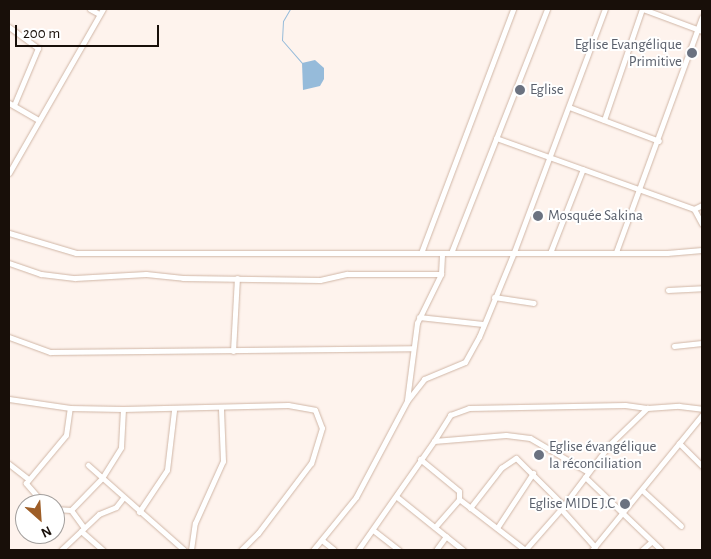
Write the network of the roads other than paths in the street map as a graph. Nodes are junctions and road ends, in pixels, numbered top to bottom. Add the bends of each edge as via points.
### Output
1 (90, 9) edge
2 (103, 9) edge
3 (513, 9) edge
4 (547, 9) edge
5 (605, 9) edge
6 (642, 9) edge
7 (99, 14) junction
8 (702, 17) edge
9 (9, 27) edge
10 (700, 30) edge
11 (10, 104) edge
12 (569, 107) junction
13 (37, 119) junction
14 (604, 120) junction
15 (496, 138) junction
16 (659, 141) junction
17 (9, 156) edge
18 (550, 157) junction
19 (16, 160) junction
20 (583, 169) junction
21 (9, 173) edge
22 (640, 190) junction
23 (702, 205) edge
24 (694, 209) junction
25 (702, 224) edge
26 (9, 233) edge
27 (702, 250) edge
28 (451, 252) junction
29 (514, 252) junction
30 (550, 252) junction
31 (616, 252) junction
32 (421, 253) junction
33 (442, 253) junction
34 (9, 263) edge
35 (441, 274) junction
36 (237, 278) junction
37 (702, 288) edge
38 (668, 290) dead end
39 (494, 297) junction
40 (534, 303) dead end
41 (419, 317) junction
42 (483, 324) junction
43 (9, 337) edge
44 (702, 343) edge
45 (674, 346) dead end
46 (413, 348) junction
47 (233, 351) junction
48 (9, 399) edge
49 (407, 401) junction
50 (70, 408) junction
51 (221, 408) junction
52 (647, 408) junction
53 (123, 409) junction
54 (702, 409) edge
55 (174, 410) junction
56 (702, 416) edge
57 (434, 441) junction
58 (679, 443) junction
59 (420, 459) junction
60 (9, 464) edge
61 (88, 465) dead end
62 (702, 466) edge
63 (533, 473) junction
64 (587, 474) junction
65 (102, 478) junction
66 (28, 479) junction
67 (642, 490) junction
68 (34, 494) edge
69 (397, 497) junction
70 (123, 498) junction
71 (458, 500) junction
72 (470, 508) junction
73 (562, 508) junction
74 (65, 510) edge
75 (71, 510) junction
76 (139, 512) junction
77 (625, 512) junction
78 (681, 526) dead end
79 (435, 527) junction
80 (497, 528) junction
81 (83, 530) junction
82 (373, 530) junction
83 (446, 536) junction
84 (323, 541) junction
85 (652, 541) junction
86 (594, 549) edge
87 (61, 550) edge
88 (103, 550) edge
89 (184, 550) edge
90 (191, 550) edge
91 (241, 550) edge
92 (313, 550) edge
93 (334, 550) edge
94 (358, 550) edge
95 (399, 550) edge
96 (436, 550) edge
97 (463, 550) edge
98 (525, 550) edge
99 (642, 550) edge
100 (661, 550) edge

1 - 7 street
2 - 7 street
3 - 32 street
4 - 15 street
5 - 12 street
6 - 10 street
6 - 14 street
7 - 13 street
8 - 10 street
9 - 11 street via 38,48
10 - 16 street
11 - 13 street
12 - 14 street
12 - 18 street
13 - 19 street
14 - 16 street
15 - 18 street
15 - 28 street
16 - 22 street
17 - 19 street
18 - 20 street
18 - 29 street
19 - 21 street
20 - 22 street
20 - 30 street
22 - 24 street
22 - 31 street
23 - 24 street
24 - 25 street
26 - 32 street via 76,253
27 - 31 street
28 - 29 street
28 - 33 street
29 - 30 street
29 - 39 street
30 - 31 street
32 - 33 street
33 - 35 street
34 - 36 street via 41,274 75,278 146,274
35 - 36 street via 347,274 320,280
35 - 41 street
36 - 47 street
37 - 38 street
39 - 40 street
39 - 42 street
41 - 42 street
41 - 46 street
42 - 49 street via 465,362 424,379
43 - 47 street via 50,352
44 - 45 street
46 - 47 street
46 - 49 street
48 - 50 street
49 - 84 street via 356,497
50 - 53 street
50 - 66 street via 66,435
51 - 55 street
51 - 90 street via 225,441 223,461 195,523
51 - 91 street via 288,405 314,410 321,420 319,441 310,463 258,533
52 - 54 street via 679,406
52 - 57 street via 625,405 469,408 450,415
52 - 64 street via 610,444
53 - 55 street
53 - 65 street via 121,448
55 - 76 street via 167,470
56 - 58 street
57 - 59 street
57 - 64 street via 506,435 530,438
58 - 62 street
58 - 67 street
59 - 69 street
59 - 71 street via 459,491
60 - 66 street
61 - 65 street
63 - 72 street via 520,459 510,461
63 - 73 street
63 - 80 street
64 - 73 street
64 - 77 street
65 - 70 street
65 - 75 street
66 - 68 street via 26,486
67 - 77 street
67 - 78 street
69 - 79 street
69 - 82 street
70 - 76 street
70 - 81 street via 116,507 99,514
71 - 72 street
71 - 79 street
72 - 80 street
73 - 86 street
73 - 98 street
74 - 75 street
75 - 81 street
76 - 89 street
77 - 85 street
77 - 86 street
79 - 83 street
80 - 98 street
81 - 87 street
81 - 88 street
82 - 94 street
82 - 95 street
83 - 96 street
83 - 97 street
84 - 92 street
84 - 93 street
85 - 99 street
85 - 100 street

